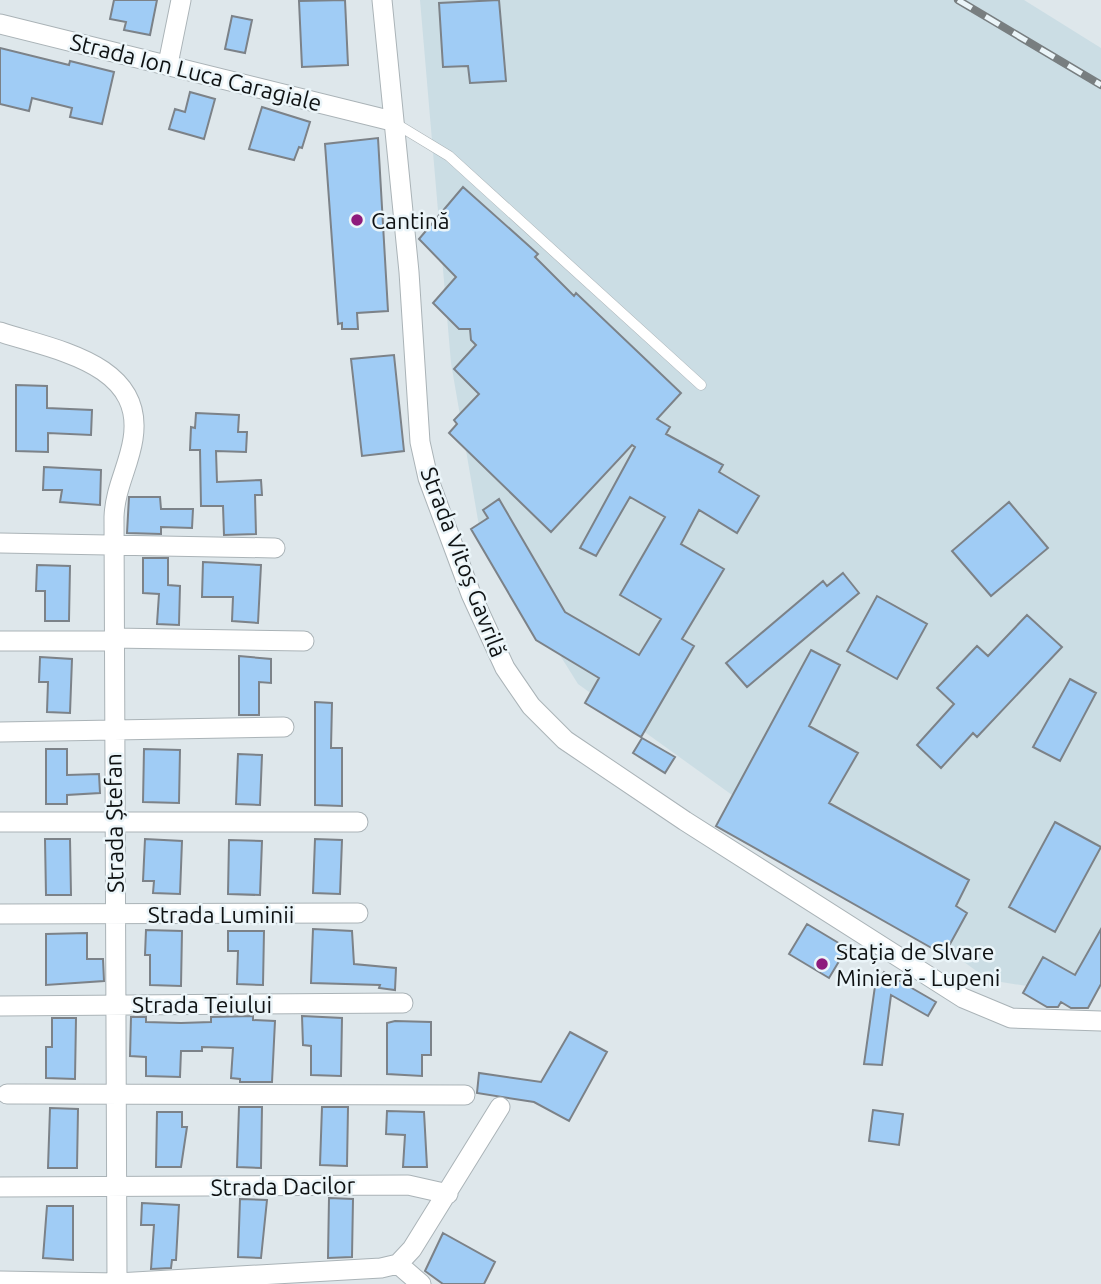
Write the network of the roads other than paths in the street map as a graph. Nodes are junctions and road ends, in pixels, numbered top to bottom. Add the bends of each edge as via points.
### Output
1 (181, 0) edge
2 (382, 0) edge
3 (0, 24) edge
4 (168, 64) junction
5 (392, 121) junction
6 (0, 332) edge
7 (701, 385) dead end
8 (0, 543) edge
9 (113, 546) junction
10 (275, 548) dead end
11 (112, 639) junction
12 (0, 641) edge
13 (304, 641) dead end
14 (285, 727) dead end
15 (0, 732) edge
16 (113, 732) junction
17 (0, 822) edge
18 (114, 822) junction
19 (358, 822) dead end
20 (358, 913) dead end
21 (0, 914) edge
22 (115, 914) junction
23 (403, 1003) dead end
24 (116, 1004) junction
25 (1, 1006) edge
26 (1101, 1021) edge
27 (7, 1094) dead end
28 (465, 1095) dead end
29 (116, 1096) junction
30 (500, 1107) dead end
31 (0, 1187) edge
32 (117, 1187) junction
33 (448, 1194) junction
34 (398, 1264) junction
35 (0, 1281) edge
36 (117, 1284) edge
37 (421, 1284) edge

1 - 4 street
2 - 5 street, Strada Vitoș Gavrilă
3 - 4 street, Strada Ion Luca Caragiale
4 - 5 street, Strada Ion Luca Caragiale
5 - 7 lane via 449,156
5 - 26 street, Strada Vitoș Gavrilă via 409,272 420,442 428,478 486,631 531,706 565,740 640,791 962,998 1011,1018
6 - 9 street, Strada Ștefan via 74,357 122,384 134,415 132,443 116,492
8 - 9 street
9 - 10 street
9 - 11 street, Strada Ștefan
11 - 12 street
11 - 13 street
11 - 16 street, Strada Ștefan
14 - 16 street
15 - 16 street
16 - 18 street, Strada Ștefan
17 - 18 street
18 - 19 street
18 - 22 street, Strada Ștefan
20 - 22 street, Strada Luminii
21 - 22 street, Strada Luminii
22 - 24 street, Strada Ștefan
23 - 24 street, Strada Teiului
24 - 25 street, Strada Teiului
24 - 29 street, Strada Ștefan
27 - 29 street
28 - 29 street
29 - 32 street, Strada Ștefan
30 - 33 street
31 - 32 street, Strada Dacilor
32 - 33 street, Strada Dacilor via 408,1185
32 - 36 street, Strada Ștefan
33 - 34 street
34 - 36 street
34 - 37 street
35 - 36 street

